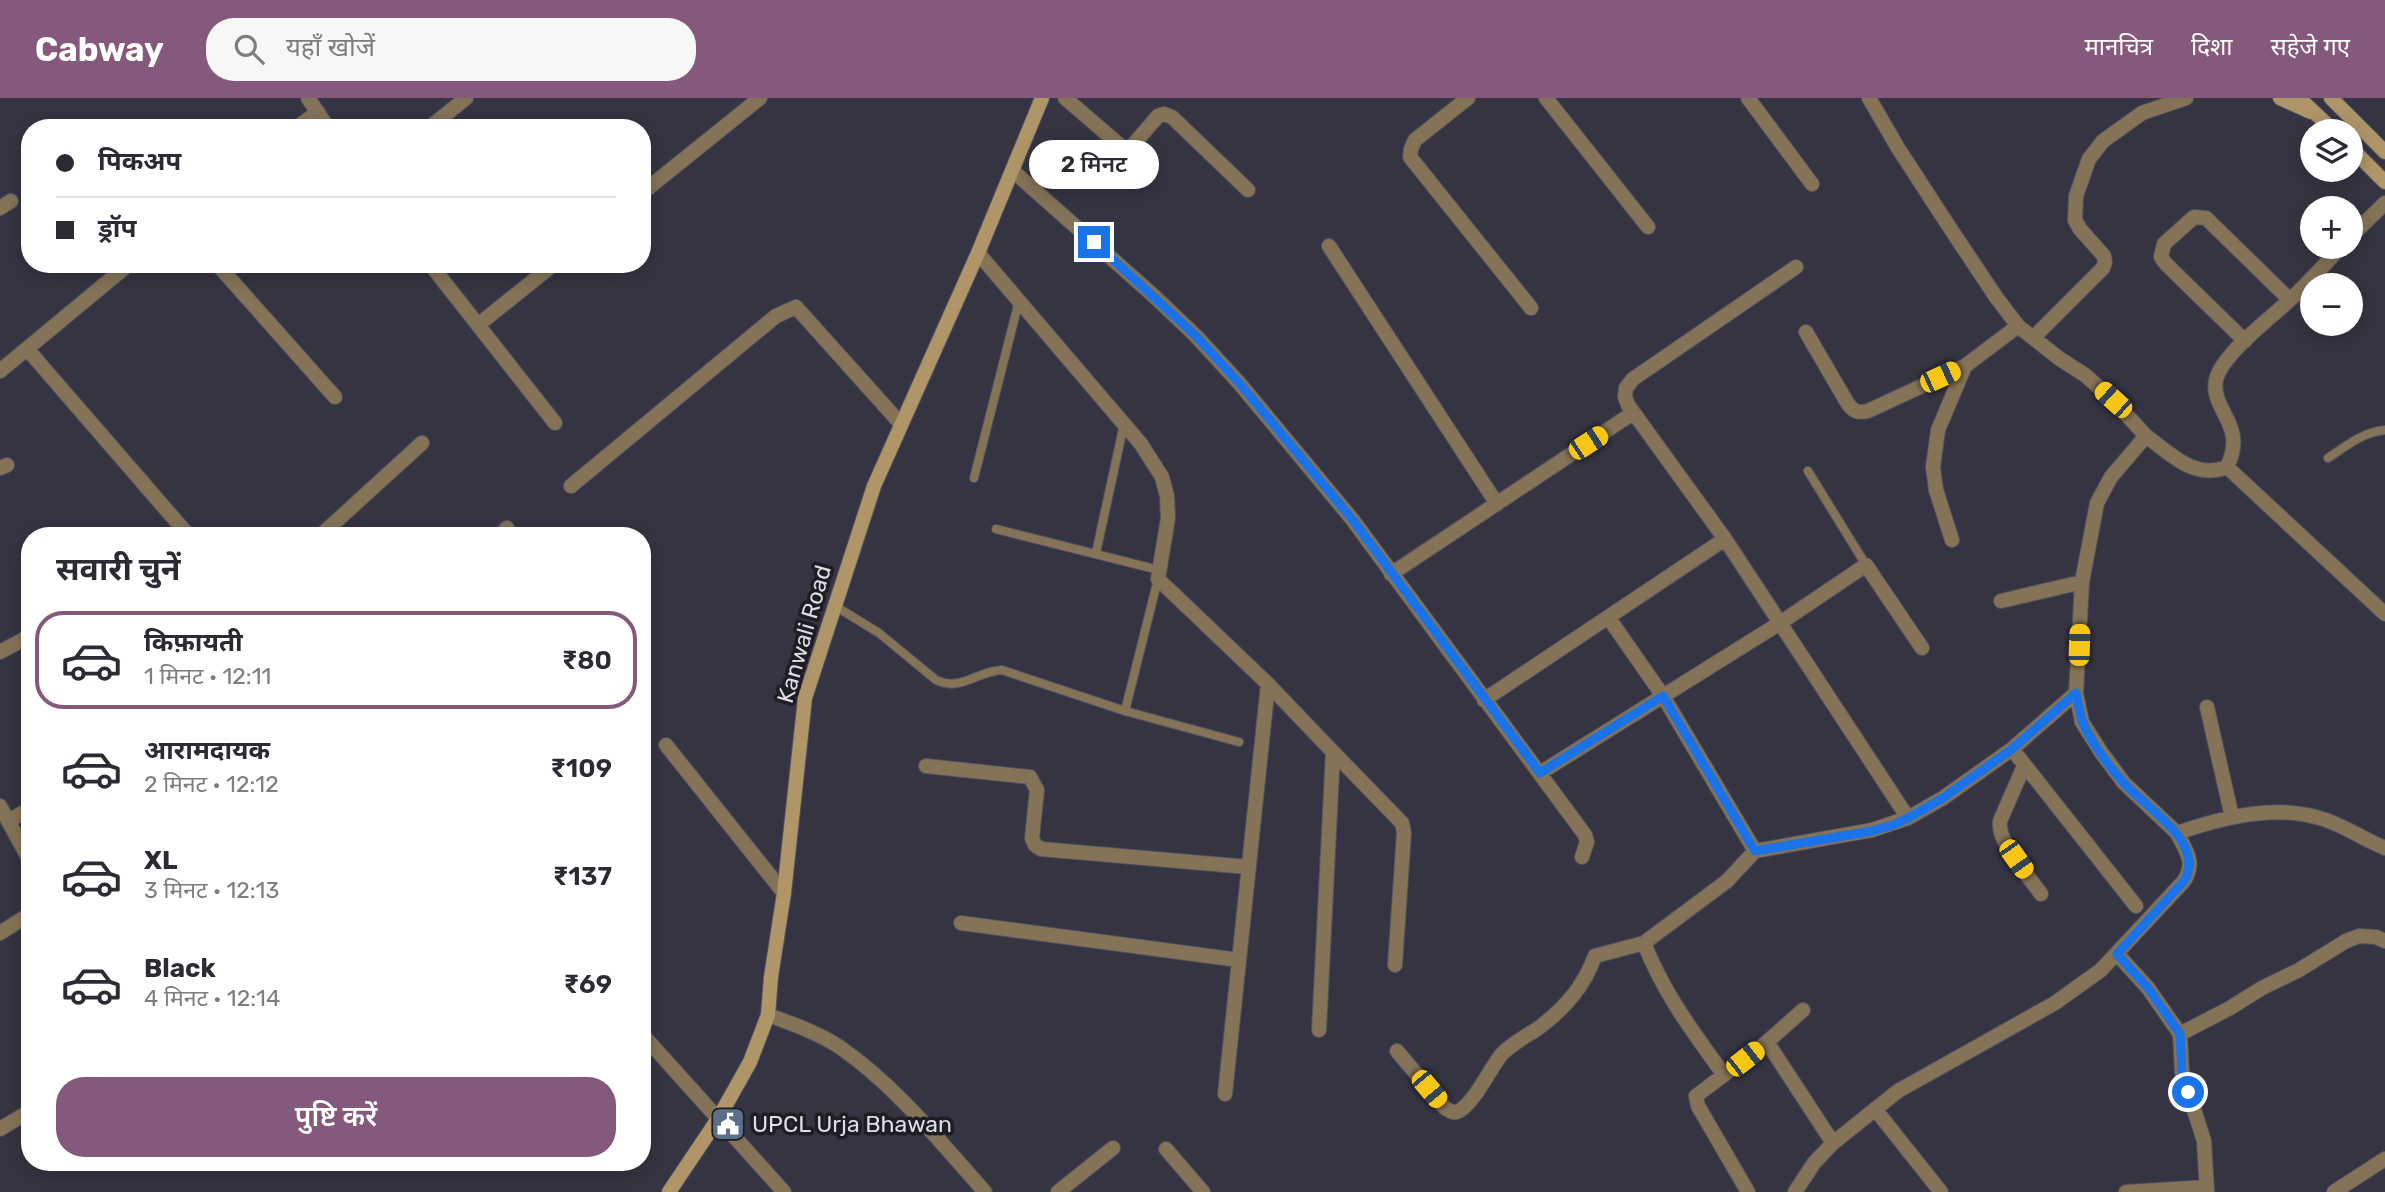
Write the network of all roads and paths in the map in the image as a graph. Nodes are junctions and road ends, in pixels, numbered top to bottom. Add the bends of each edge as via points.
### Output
1 (308, 98) edge
2 (466, 98) edge
3 (760, 98) edge
4 (1042, 98) edge
5 (1065, 98) edge
6 (1468, 98) edge
7 (1546, 98) edge
8 (1748, 98) edge
9 (1869, 98) edge
10 (2186, 98) edge
11 (2280, 98) edge
12 (2331, 98) edge
13 (2301, 99) edge
14 (318, 112) junction
15 (2319, 115) junction
16 (308, 119) edge
17 (322, 119) edge
18 (440, 119) edge
19 (2323, 119) edge
20 (2385, 152) edge
21 (2363, 160) edge
22 (1013, 171) junction
23 (2385, 182) edge
24 (1812, 184) dead end
25 (651, 186) edge
26 (1248, 190) dead end
27 (2385, 203) edge
28 (2363, 224) edge
29 (1648, 227) dead end
30 (1329, 246) dead end
31 (978, 253) junction
32 (2329, 259) edge
33 (1796, 267) dead end
34 (118, 273) edge
35 (225, 273) edge
36 (437, 273) edge
37 (543, 273) edge
38 (2290, 300) junction
39 (1019, 301) junction
40 (1531, 308) dead end
41 (478, 325) junction
42 (2018, 326) junction
43 (1806, 332) dead end
44 (2033, 338) junction
45 (2245, 341) junction
46 (28, 350) junction
47 (1965, 366) junction
48 (0, 371) edge
49 (335, 397) dead end
50 (1633, 413) junction
51 (555, 424) dead end
52 (1124, 424) junction
53 (901, 425) junction
54 (2385, 430) edge
55 (2146, 436) junction
56 (422, 443) dead end
57 (2328, 458) dead end
58 (2227, 467) junction
59 (1808, 471) dead end
60 (974, 478) dead end
61 (571, 486) dead end
62 (1497, 504) junction
63 (181, 527) edge
64 (330, 527) edge
65 (996, 529) dead end
66 (1725, 539) junction
67 (1952, 540) dead end
68 (1096, 553) junction
69 (1866, 565) junction
70 (1158, 574) junction
71 (1391, 574) junction
72 (2082, 582) junction
73 (2001, 601) dead end
74 (835, 606) junction
75 (2385, 614) edge
76 (1608, 617) junction
77 (1780, 623) junction
78 (21, 641) edge
79 (1922, 648) dead end
80 (0, 652) edge
81 (1268, 684) junction
82 (2076, 693) junction
83 (1663, 696) junction
84 (1484, 700) junction
85 (2207, 707) dead end
86 (1125, 711) junction
87 (1239, 743) dead end
88 (666, 745) dead end
89 (2012, 749) junction
90 (1333, 752) junction
91 (926, 766) dead end
92 (2024, 766) junction
93 (1540, 773) junction
94 (0, 806) edge
95 (21, 814) edge
96 (2232, 817) junction
97 (1908, 818) junction
98 (8, 821) junction
99 (2177, 833) junction
100 (21, 845) edge
101 (2385, 848) edge
102 (1755, 851) junction
103 (1582, 857) dead end
104 (1248, 867) junction
105 (784, 892) junction
106 (2040, 894) dead end
107 (2136, 906) dead end
108 (21, 920) edge
109 (961, 923) dead end
110 (0, 933) edge
111 (2385, 941) edge
112 (1644, 943) junction
113 (2117, 954) junction
114 (1239, 960) junction
115 (1395, 965) dead end
116 (1802, 1010) dead end
117 (768, 1015) junction
118 (1319, 1030) dead end
119 (2180, 1034) junction
120 (1767, 1042) junction
121 (651, 1044) edge
122 (1397, 1051) dead end
123 (1724, 1075) junction
124 (1225, 1094) dead end
125 (1875, 1109) junction
126 (21, 1116) edge
127 (718, 1119) junction
128 (0, 1129) edge
129 (1833, 1143) junction
130 (1112, 1148) dead end
131 (1166, 1149) dead end
132 (2385, 1159) edge
133 (2207, 1189) edge
134 (669, 1192) edge
135 (784, 1192) edge
136 (985, 1192) edge
137 (1058, 1192) edge
138 (1203, 1192) edge
139 (1748, 1192) edge
140 (1795, 1192) edge
141 (1941, 1192) edge
142 (2126, 1192) edge
143 (2334, 1192) edge

1 - 14 street
2 - 18 street
3 - 25 street
4 - 22 street, Kanwali Road
5 - 26 street via 1122,147 1133,145 1158,116 1172,117
6 - 40 street via 1415,140 1410,157
7 - 29 street
8 - 24 street
9 - 42 street
10 - 44 street via 2142,113 2103,141 2089,159 2076,196 2075,220 2105,262
11 - 15 street
12 - 20 street
13 - 15 street
14 - 16 street
14 - 17 street
15 - 19 street
21 - 23 street
22 - 31 street, Kanwali Road
22 - 71 street via 1196,336 1335,498
27 - 28 street
30 - 62 street
31 - 39 street
31 - 53 street, Kanwali Road
32 - 38 street
33 - 50 street via 1633,379 1625,397
34 - 46 street
35 - 49 street
36 - 41 street
37 - 41 street
38 - 45 street
38 - 45 street via 2206,218 2194,217 2164,244 2161,257 2166,264
39 - 52 street
39 - 60 lane
41 - 51 street
42 - 44 street
42 - 47 street
43 - 47 street via 1848,404 1860,413
44 - 55 street via 2085,375
45 - 58 street via 2216,380 2234,441
46 - 48 street
46 - 63 street
47 - 67 street via 1938,430 1933,467
50 - 62 street
50 - 66 street
52 - 68 lane
52 - 70 street via 1162,477 1168,518
53 - 61 street via 796,307 776,316
53 - 74 street, Kanwali Road via 874,486
54 - 57 lane via 2359,437
55 - 58 street via 2189,467 2203,472
55 - 72 street via 2111,477 2097,503
56 - 64 street
58 - 75 street
59 - 69 lane
62 - 71 street
65 - 68 lane
66 - 76 street
66 - 77 street
68 - 70 lane
69 - 77 street
69 - 79 street
70 - 81 street
70 - 86 lane
71 - 84 street
72 - 73 street
72 - 82 street
74 - 86 lane via 945,685 1002,670
74 - 105 street, Kanwali Road via 805,698
76 - 83 street
76 - 84 street
77 - 83 street
77 - 97 street
78 - 80 street
81 - 90 street
81 - 104 street
82 - 89 street
82 - 99 street via 2082,722 2101,752 2124,783
83 - 93 street
83 - 102 street
84 - 93 street
85 - 96 street
86 - 87 lane
88 - 105 street
89 - 92 street
89 - 97 street
90 - 115 street via 1402,823
90 - 118 street
91 - 104 street via 1030,777 1037,790 1032,838 1041,849
92 - 106 street via 1999,830
92 - 107 street
93 - 103 street via 1585,835
94 - 98 street
95 - 98 street
96 - 99 street
96 - 101 street via 2297,812 2328,820
97 - 102 street via 1872,831
98 - 100 street
99 - 113 street via 2189,856 2190,871
102 - 112 street via 1727,881
104 - 114 street
105 - 117 street, Kanwali Road
108 - 110 street
109 - 114 street
111 - 119 street via 2359,936 2346,941
112 - 122 street via 1595,956 1582,986 1542,1026 1503,1053 1456,1113 1445,1108
112 - 123 street via 1672,1002
113 - 119 street
113 - 125 street via 2054,1003 1898,1091
114 - 124 street
116 - 120 street
117 - 127 street, Kanwali Road via 750,1062
117 - 136 street via 805,1028 873,1072
119 - 133 street via 2182,1072 2204,1141
120 - 123 street
120 - 129 street
121 - 127 street
123 - 139 street via 1700,1091 1696,1102
125 - 129 street
125 - 141 street
126 - 128 street
127 - 134 street, Kanwali Road
127 - 135 street
129 - 140 street
130 - 137 street
131 - 138 street
132 - 143 street
133 - 142 street

